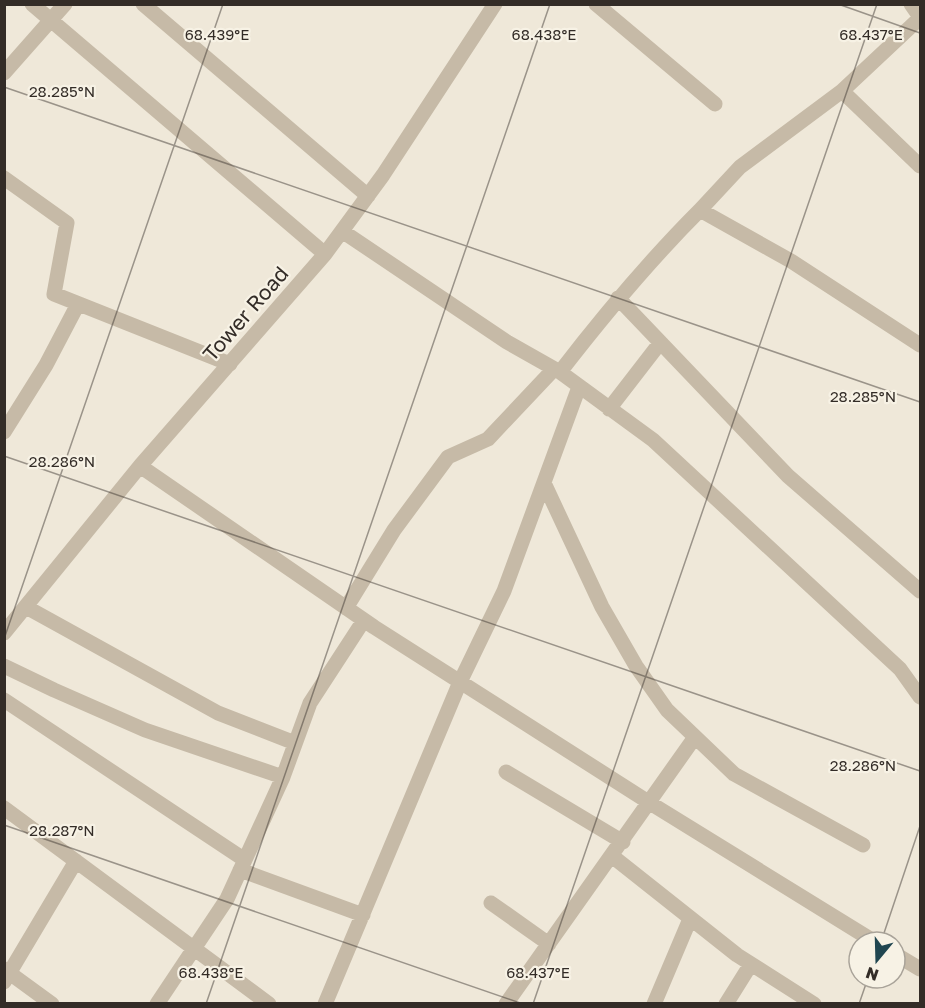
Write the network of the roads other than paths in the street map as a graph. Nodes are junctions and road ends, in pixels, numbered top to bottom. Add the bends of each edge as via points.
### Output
1 (32, 4) edge
2 (65, 4) edge
3 (143, 4) edge
4 (495, 4) edge
5 (596, 4) edge
6 (911, 4) edge
7 (921, 18) edge
8 (51, 21) junction
9 (4, 73) edge
10 (842, 91) junction
11 (716, 104) dead end
12 (921, 166) edge
13 (4, 178) edge
14 (368, 196) junction
15 (700, 210) junction
16 (342, 231) junction
17 (325, 254) junction
18 (618, 298) junction
19 (78, 304) junction
20 (660, 343) junction
21 (921, 345) edge
22 (230, 364) junction
23 (557, 370) junction
24 (579, 387) junction
25 (609, 409) junction
26 (4, 432) edge
27 (140, 466) junction
28 (544, 483) junction
29 (921, 591) edge
30 (26, 607) junction
31 (346, 608) junction
32 (364, 620) junction
33 (4, 633) edge
34 (4, 666) edge
35 (460, 682) junction
36 (921, 697) edge
37 (4, 700) edge
38 (695, 737) junction
39 (296, 743) junction
40 (506, 772) dead end
41 (283, 777) junction
42 (650, 803) junction
43 (4, 808) edge
44 (623, 842) junction
45 (863, 845) dead end
46 (612, 856) junction
47 (76, 861) junction
48 (243, 865) junction
49 (492, 903) dead end
50 (363, 915) junction
51 (690, 919) junction
52 (856, 930) edge
53 (549, 944) junction
54 (195, 949) junction
55 (907, 961) edge
56 (751, 964) junction
57 (921, 969) edge
58 (6, 975) edge
59 (813, 1003) edge
60 (52, 1004) edge
61 (158, 1004) edge
62 (269, 1004) edge
63 (325, 1004) edge
64 (506, 1004) edge
65 (654, 1004) edge
66 (726, 1004) edge

1 - 8 street
2 - 8 street
3 - 14 street
4 - 14 street, Tower Road
5 - 11 street
6 - 7 street
7 - 10 street
8 - 9 street
8 - 17 street
10 - 12 street
10 - 15 street via 740,167
13 - 19 street via 67,223 54,294
14 - 16 street, Tower Road
15 - 18 street
15 - 21 street via 791,261
16 - 17 street, Tower Road
16 - 23 street via 507,342
17 - 22 street, Tower Road
18 - 20 street
18 - 23 street
19 - 22 street
19 - 26 street
20 - 25 street
20 - 29 street via 788,476
22 - 27 street, Tower Road
23 - 24 street
23 - 31 street via 488,439 448,457 394,530
24 - 25 street
24 - 28 street
25 - 36 street via 653,440 766,544 900,669
27 - 30 street, Tower Road
27 - 31 street
28 - 35 street via 504,591
28 - 38 street via 602,607 636,666 667,710
30 - 33 street, Tower Road
30 - 39 street via 218,713
31 - 32 street
32 - 35 street
32 - 39 street via 310,703
34 - 41 street via 145,730
35 - 42 street
35 - 50 street
37 - 48 street
38 - 42 street
38 - 45 street via 734,774
39 - 41 street
40 - 44 street
41 - 48 street
42 - 44 street
42 - 52 street
43 - 47 street
44 - 46 street
46 - 51 street
46 - 53 street
47 - 54 street
47 - 58 street
48 - 50 street
48 - 54 street
49 - 53 street
50 - 63 street
51 - 56 street
51 - 65 street
53 - 64 street
54 - 61 street
54 - 62 street
55 - 57 street
56 - 59 street
56 - 66 street
58 - 60 street

